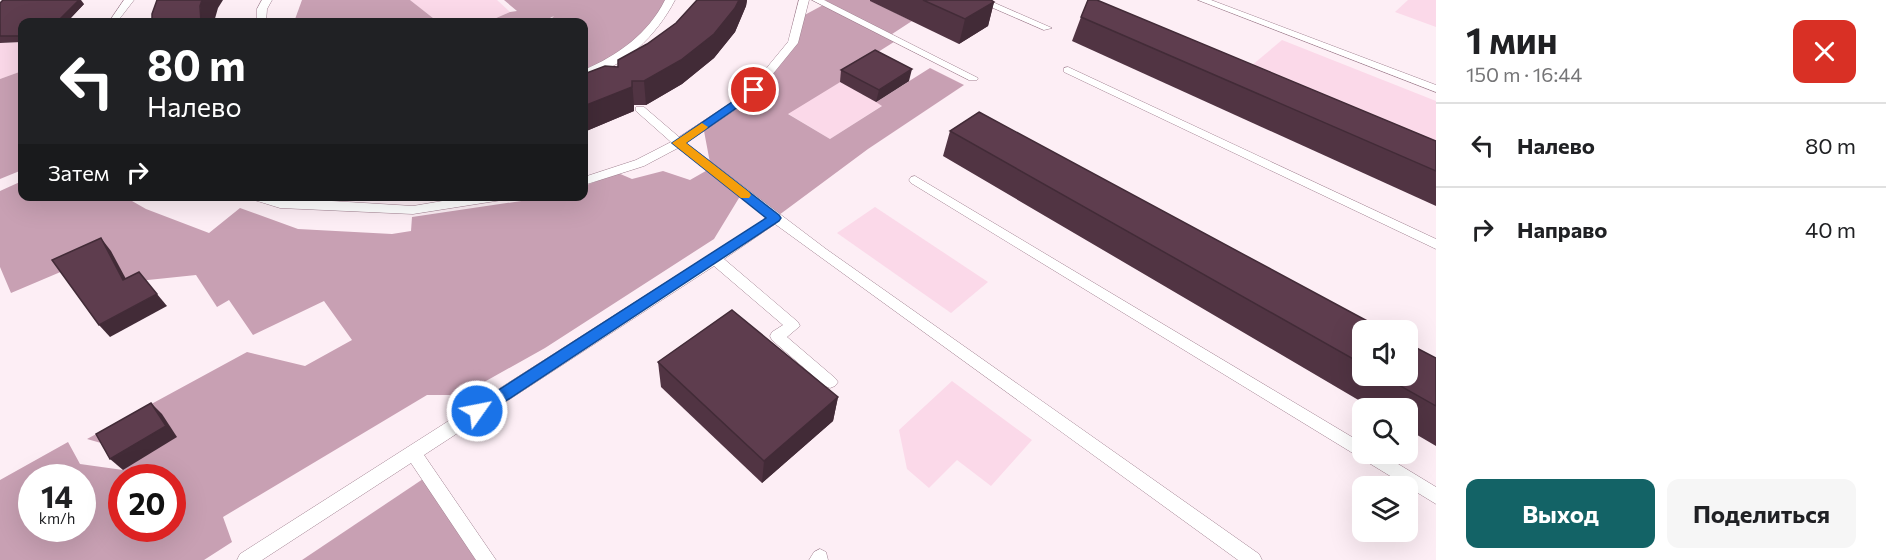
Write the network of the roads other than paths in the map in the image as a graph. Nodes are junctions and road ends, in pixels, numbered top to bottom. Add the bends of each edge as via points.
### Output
1 (129, 0) edge
2 (267, 0) edge
3 (670, 0) edge
4 (804, 0) edge
5 (817, 0) edge
6 (981, 0) edge
7 (1203, 0) edge
8 (116, 18) edge
9 (261, 18) edge
10 (1047, 28) dead end
11 (1068, 70) dead end
12 (591, 74) edge
13 (973, 78) dead end
14 (1436, 89) edge
15 (640, 109) edge
16 (678, 143) junction
17 (588, 180) edge
18 (915, 180) dead end
19 (271, 201) edge
20 (470, 201) edge
21 (775, 218) junction
22 (1436, 244) edge
23 (715, 259) junction
24 (830, 382) dead end
25 (1352, 445) edge
26 (413, 453) junction
27 (1384, 464) edge
28 (1436, 496) edge
29 (246, 560) edge
30 (487, 560) edge
31 (1253, 560) edge

1 - 8 lane
2 - 9 lane
3 - 12 lane via 650,32
4 - 16 lane via 794,43 750,95
5 - 13 lane
6 - 10 lane
7 - 14 lane
11 - 22 lane
15 - 16 lane
16 - 17 lane via 640,163
16 - 21 lane
18 - 25 lane
19 - 20 lane via 413,210
21 - 23 lane
21 - 31 lane
23 - 24 lane via 793,326 777,336
23 - 26 lane
26 - 29 lane
26 - 30 lane
27 - 28 lane

